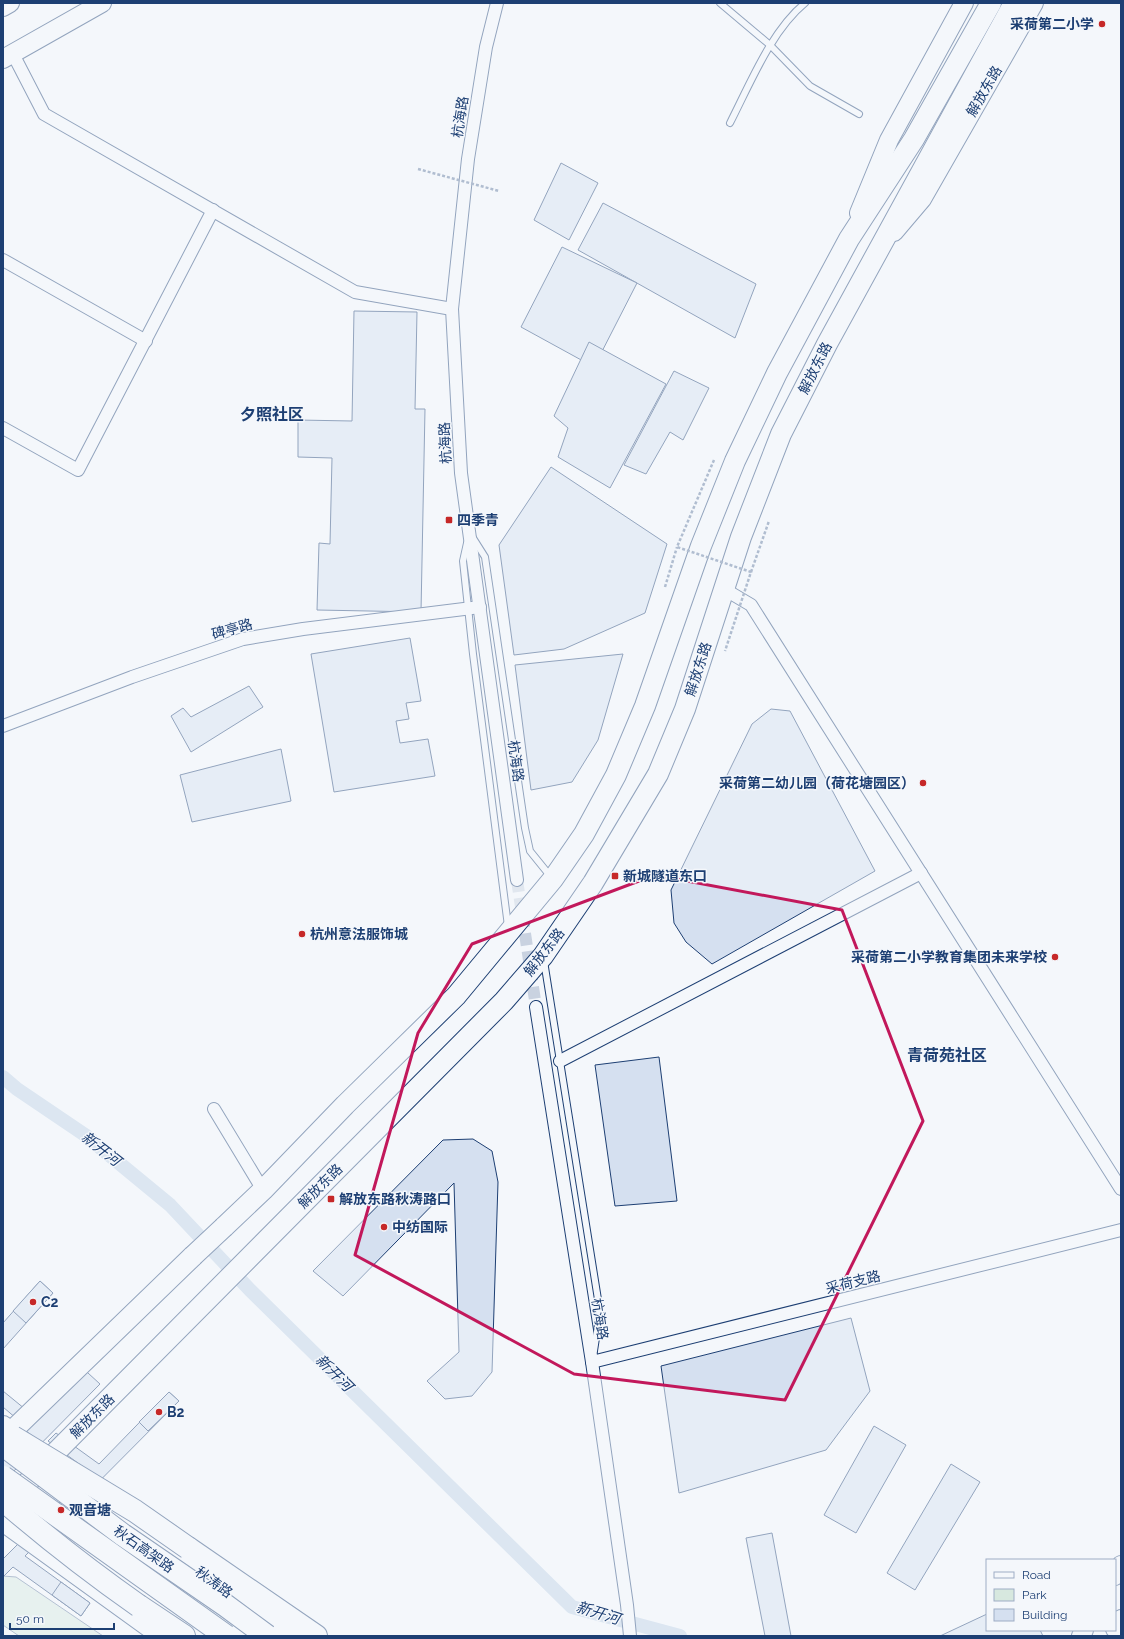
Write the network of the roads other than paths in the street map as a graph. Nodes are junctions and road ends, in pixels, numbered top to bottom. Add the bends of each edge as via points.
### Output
1 (10, 3) edge
2 (102, 3) edge
3 (496, 3) edge
4 (720, 3) edge
5 (805, 3) edge
6 (964, 3) edge
7 (991, 3) edge
8 (1014, 3) edge
9 (1034, 3) edge
10 (3, 7) edge
11 (770, 45) junction
12 (8, 57) edge
13 (859, 114) dead end
14 (730, 123) dead end
15 (212, 210) junction
16 (849, 239) junction
17 (876, 254) junction
18 (3, 260) edge
19 (452, 309) junction
20 (146, 341) junction
21 (3, 428) edge
22 (470, 534) junction
23 (724, 589) junction
24 (474, 607) junction
25 (3, 726) edge
26 (921, 874) junction
27 (553, 879) junction
28 (517, 880) tunnel mouth
29 (509, 932) junction
30 (543, 956) junction
31 (536, 1007) tunnel mouth
32 (560, 1061) junction
33 (214, 1109) dead end
34 (1121, 1189) edge
35 (263, 1190) junction
36 (1121, 1230) edge
37 (592, 1362) junction
38 (5, 1435) edge
39 (48, 1460) junction
40 (3, 1477) edge
41 (3, 1500) edge
42 (3, 1510) edge
43 (3, 1521) edge
44 (1121, 1565) edge
45 (1116, 1574) edge
46 (1121, 1619) edge
47 (1116, 1628) edge
48 (162, 1636) edge
49 (184, 1636) edge
50 (226, 1636) edge
51 (267, 1636) edge
52 (291, 1636) edge
53 (316, 1636) edge
54 (630, 1636) edge

1 - 10 main road
2 - 12 main road
3 - 19 street, 杭海路 via 486,47 468,159
4 - 11 lane
5 - 11 lane
6 - 16 main road via 889,140
7 - 16 main road via 914,139
8 - 17 main road, 解放东路
9 - 17 main road, 解放东路 via 922,199
11 - 13 lane via 810,86
11 - 14 lane
12 - 15 street via 44,114
15 - 19 street via 355,292
15 - 20 street
16 - 27 main road via 777,373 735,461 701,546 645,706 616,775 584,834
17 - 23 main road, 解放东路 via 781,434
18 - 20 street
19 - 22 street, 杭海路 via 461,473
20 - 21 street via 78,470
22 - 24 street, 杭海路
22 - 27 lane via 485,557 530,851
23 - 26 street via 751,604
23 - 30 main road, 解放东路 via 685,709 658,774 593,883
24 - 25 street, 碑亭路 via 243,639 132,677
24 - 28 street, 杭海路
24 - 29 lane
26 - 32 street
26 - 34 street
27 - 29 main road
29 - 35 main road via 456,996
30 - 32 lane
30 - 39 main road, 解放东路 via 504,1001
31 - 37 street, 杭海路
32 - 37 lane via 600,1312
33 - 35 street
35 - 38 main road, bridge
36 - 37 street, 采荷支路
37 - 54 street, 杭海路
38 - 39 main road, 秋涛路
38 - 51 highway, 秋石高架路, bridge via 122,1535
38 - 53 highway, bridge via 135,1511
39 - 42 main road, 解放东路
39 - 52 main road, 秋涛路
40 - 50 highway, 秋石高架路, bridge
41 - 49 highway, bridge via 94,1575
43 - 48 main road
44 - 45 main road
46 - 47 main road

